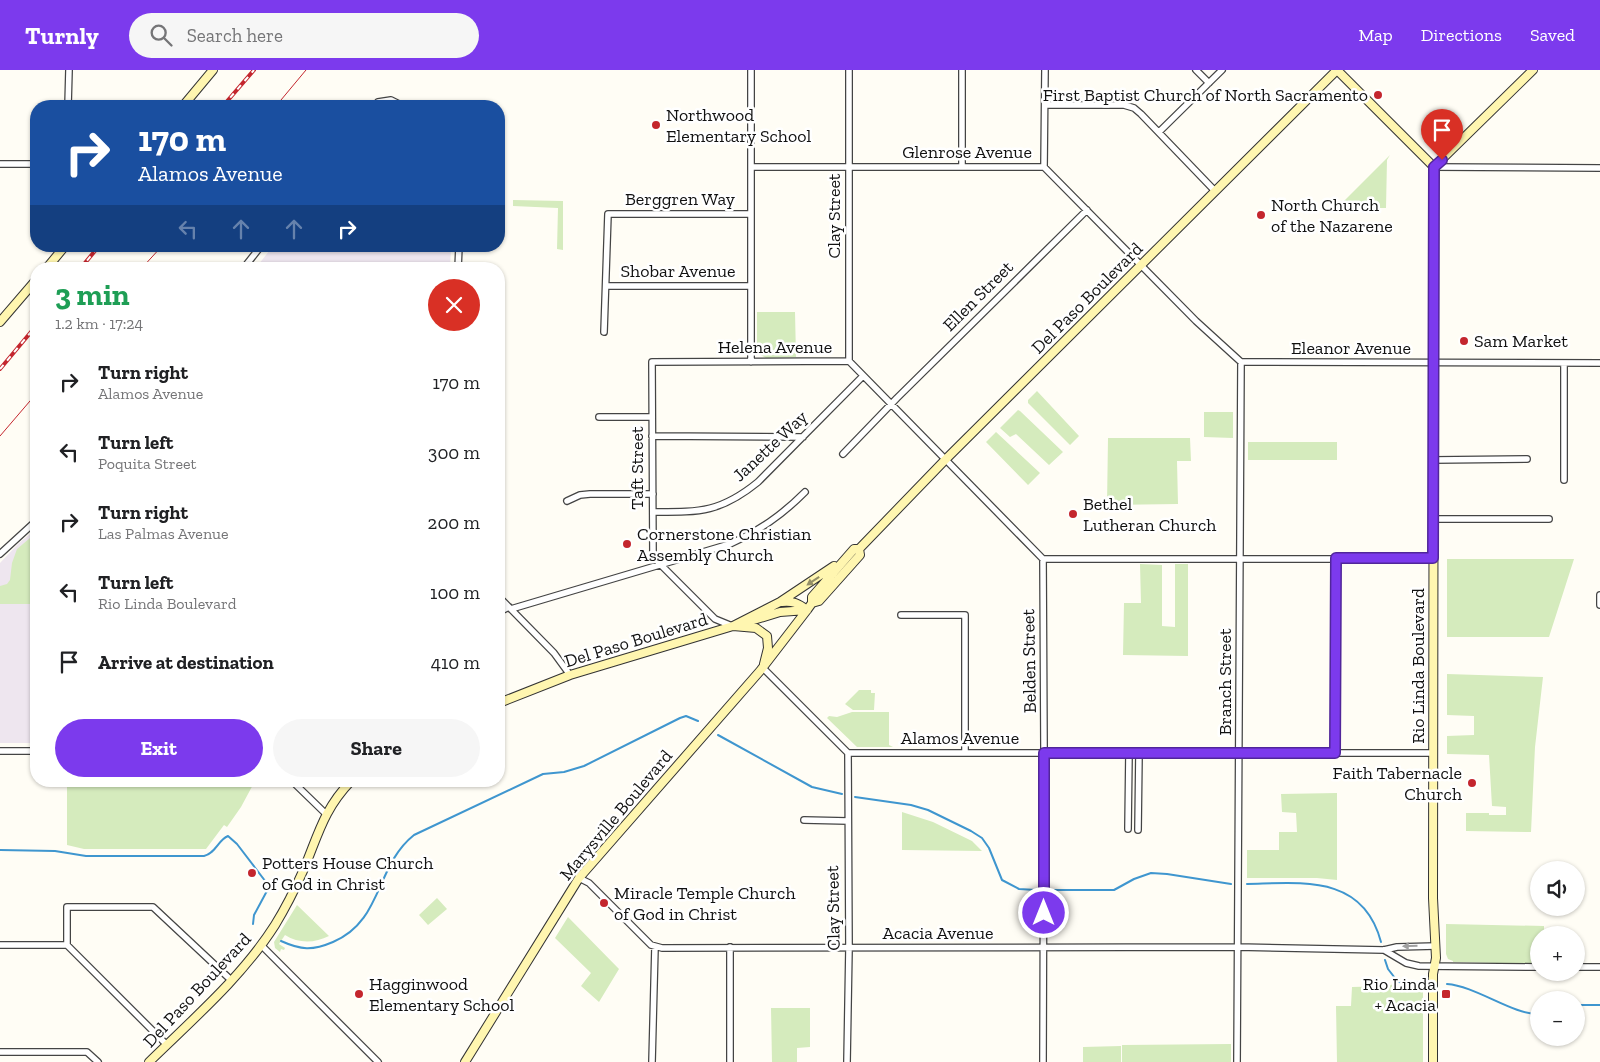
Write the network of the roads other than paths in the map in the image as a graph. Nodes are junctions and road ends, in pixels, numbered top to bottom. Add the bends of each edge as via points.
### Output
1 (69, 70) edge
2 (213, 70) edge
3 (751, 70) edge
4 (849, 70) edge
5 (962, 70) edge
6 (1045, 70) edge
7 (1196, 70) edge
8 (1222, 70) edge
9 (1337, 70) edge
10 (1533, 70) edge
11 (1209, 83) junction
12 (68, 100) edge
13 (188, 100) edge
14 (1045, 104) junction
15 (1159, 132) junction
16 (0, 164) edge
17 (30, 164) edge
18 (751, 167) junction
19 (849, 167) junction
20 (962, 167) junction
21 (1044, 167) junction
22 (1434, 167) junction
23 (1600, 168) edge
24 (1215, 191) junction
25 (1087, 210) junction
26 (751, 214) junction
27 (60, 252) edge
28 (256, 252) edge
29 (52, 262) edge
30 (248, 262) edge
31 (1141, 265) junction
32 (606, 286) junction
33 (751, 286) junction
34 (30, 287) edge
35 (0, 322) edge
36 (604, 332) dead end
37 (849, 361) junction
38 (652, 362) joint
39 (751, 362) junction
40 (1241, 362) junction
41 (1433, 363) junction
42 (1564, 363) junction
43 (1600, 363) edge
44 (863, 376) junction
45 (891, 404) junction
46 (599, 417) dead end
47 (652, 417) junction
48 (652, 436) junction
49 (803, 437) junction
50 (843, 454) dead end
51 (946, 460) junction
52 (1433, 460) junction
53 (1527, 460) dead end
54 (1564, 480) dead end
55 (805, 492) dead end
56 (653, 494) junction
57 (567, 501) dead end
58 (653, 512) junction
59 (1433, 519) junction
60 (1549, 519) dead end
61 (30, 526) edge
62 (859, 549) junction
63 (0, 554) edge
64 (846, 558) junction
65 (1240, 558) junction
66 (1336, 558) junction
67 (1433, 558) junction
68 (1043, 559) junction
69 (660, 565) junction
70 (1600, 595) edge
71 (780, 602) junction
72 (812, 602) junction
73 (505, 603) edge
74 (1600, 605) edge
75 (510, 608) junction
76 (505, 610) edge
77 (807, 610) junction
78 (901, 615) dead end
79 (733, 626) junction
80 (763, 668) junction
81 (570, 675) junction
82 (505, 701) edge
83 (30, 750) edge
84 (0, 751) edge
85 (848, 753) junction
86 (965, 753) junction
87 (1044, 753) junction
88 (1129, 753) junction
89 (1139, 753) junction
90 (1335, 753) junction
91 (1433, 753) junction
92 (1240, 754) junction
93 (298, 787) edge
94 (347, 787) edge
95 (326, 814) junction
96 (804, 820) dead end
97 (1128, 820) junction
98 (1138, 820) junction
99 (848, 822) junction
100 (1128, 830) dead end
101 (1138, 830) dead end
102 (579, 878) junction
103 (0, 945) edge
104 (67, 945) junction
105 (261, 945) junction
106 (1436, 946) junction
107 (730, 947) junction
108 (655, 948) junction
109 (849, 948) junction
110 (1044, 948) junction
111 (1238, 948) junction
112 (1384, 950) junction
113 (1435, 967) junction
114 (1585, 967) edge
115 (1600, 967) edge
116 (1530, 968) edge
117 (232, 980) junction
118 (167, 1045) junction
119 (0, 1052) edge
120 (98, 1062) edge
121 (149, 1062) edge
122 (378, 1062) edge
123 (465, 1062) edge
124 (652, 1062) edge
125 (730, 1062) edge
126 (847, 1062) edge
127 (1043, 1062) edge
128 (1237, 1062) edge
129 (1433, 1062) edge

1 - 12 street
2 - 13 main road
3 - 18 street
4 - 19 street, Clay Street
5 - 20 street
6 - 14 street
7 - 11 street
8 - 11 street
9 - 22 main road
9 - 24 main road, Del Paso Boulevard
10 - 22 main road
11 - 15 street
14 - 15 street via 1129,106
14 - 21 street
15 - 24 street
16 - 17 street
18 - 19 street, Glenrose Avenue
18 - 26 street
19 - 20 street, Glenrose Avenue
19 - 37 street, Clay Street
20 - 21 street, Glenrose Avenue
21 - 25 street, Glenrose Avenue
22 - 23 street
22 - 41 main road, Rio Linda Boulevard
24 - 31 main road, Del Paso Boulevard
25 - 31 street, Glenrose Avenue
25 - 45 street, Ellen Street
26 - 32 street, Berggren Way via 608,214
26 - 33 street
27 - 29 main road
28 - 30 street
31 - 40 street
31 - 51 main road, Del Paso Boulevard
32 - 33 street, Shobar Avenue
32 - 36 street, Berggren Way
33 - 39 street
34 - 35 main road
37 - 39 street, Helena Avenue
37 - 44 street, Helena Avenue
38 - 39 street, Helena Avenue
38 - 47 street, Taft Street
40 - 41 street, Eleanor Avenue
40 - 65 street, Branch Street
41 - 42 street, Eleanor Avenue
41 - 52 main road, Rio Linda Boulevard
42 - 43 street, Eleanor Avenue
42 - 54 street
44 - 45 street, Helena Avenue
44 - 49 street, Janette Way
45 - 50 street, Ellen Street
45 - 51 street, Helena Avenue
46 - 47 street
47 - 48 street, Taft Street
48 - 49 street
48 - 56 street, Taft Street
49 - 58 street, Janette Way via 758,482 727,503 694,512
51 - 62 main road, Del Paso Boulevard
51 - 68 street, Helena Avenue
52 - 53 street
52 - 59 main road, Rio Linda Boulevard
55 - 69 street via 777,518 746,536
56 - 57 street via 590,494
56 - 58 street, Taft Street
58 - 69 street, Taft Street via 653,557
59 - 60 street
59 - 67 main road, Rio Linda Boulevard
61 - 63 street
62 - 64 main road, Marysville Boulevard via 854,549
62 - 72 main road, Marysville Boulevard via 860,555 854,562 819,601
64 -> 71 main road, Del Paso Boulevard
64 - 72 main road, Marysville Boulevard via 812,597
65 - 66 street
65 - 68 street
65 - 92 street, Branch Street
66 - 67 street
66 - 90 street
67 - 91 main road, Rio Linda Boulevard
68 - 87 street, Belden Street
69 - 75 street
69 - 79 street, Taft Street via 715,620
70 - 74 street
71 - 77 main road via 798,603
71 - 79 main road, Del Paso Boulevard
72 - 77 main road, Marysville Boulevard
73 - 75 street
75 - 76 street
75 - 81 street via 560,660
77 - 79 main road via 780,612
77 - 80 main road, Marysville Boulevard
78 - 86 street via 965,615
79 - 80 main road via 756,628 767,636
79 - 81 main road, Del Paso Boulevard
80 - 85 street
80 - 102 main road, Marysville Boulevard
81 - 82 main road, Del Paso Boulevard
83 - 84 street
85 - 86 street, Alamos Avenue
85 - 99 street, Clay Street
86 - 87 street, Alamos Avenue
87 - 88 street, Alamos Avenue
87 - 110 street, Belden Street
88 - 89 street, Alamos Avenue
88 - 97 street
89 - 92 street, Alamos Avenue
89 - 98 street
90 - 91 street, Alamos Avenue
90 - 92 street, Alamos Avenue
91 - 106 main road, Rio Linda Boulevard
92 - 111 street, Branch Street
93 - 95 street
94 - 95 main road, Del Paso Boulevard
95 - 105 main road, Del Paso Boulevard via 295,888
96 - 99 street
97 - 98 street
97 - 100 street
98 - 101 street
99 - 109 street, Clay Street
102 - 108 street via 590,883
102 - 123 main road, Marysville Boulevard
103 - 104 street
104 - 117 street via 67,906 153,906
104 - 118 street
105 - 117 main road, Del Paso Boulevard
105 - 122 street
106 -> 112 street, Acacia Avenue
106 - 113 main road, Rio Linda Boulevard
107 - 108 street, Acacia Avenue
107 - 109 street, Acacia Avenue
107 - 125 street
108 - 124 street
109 - 110 street, Acacia Avenue
109 - 126 street, Clay Street
110 - 111 street, Acacia Avenue
110 - 127 street, Belden Street
111 - 112 street, Acacia Avenue
111 - 128 street, Branch Street
112 - 113 street, Acacia Avenue via 1406,963
113 - 116 street, Acacia Avenue
113 - 129 main road, Rio Linda Boulevard
114 - 115 street
117 - 118 main road, Del Paso Boulevard
118 - 121 main road, Del Paso Boulevard
119 - 120 street via 87,1052

